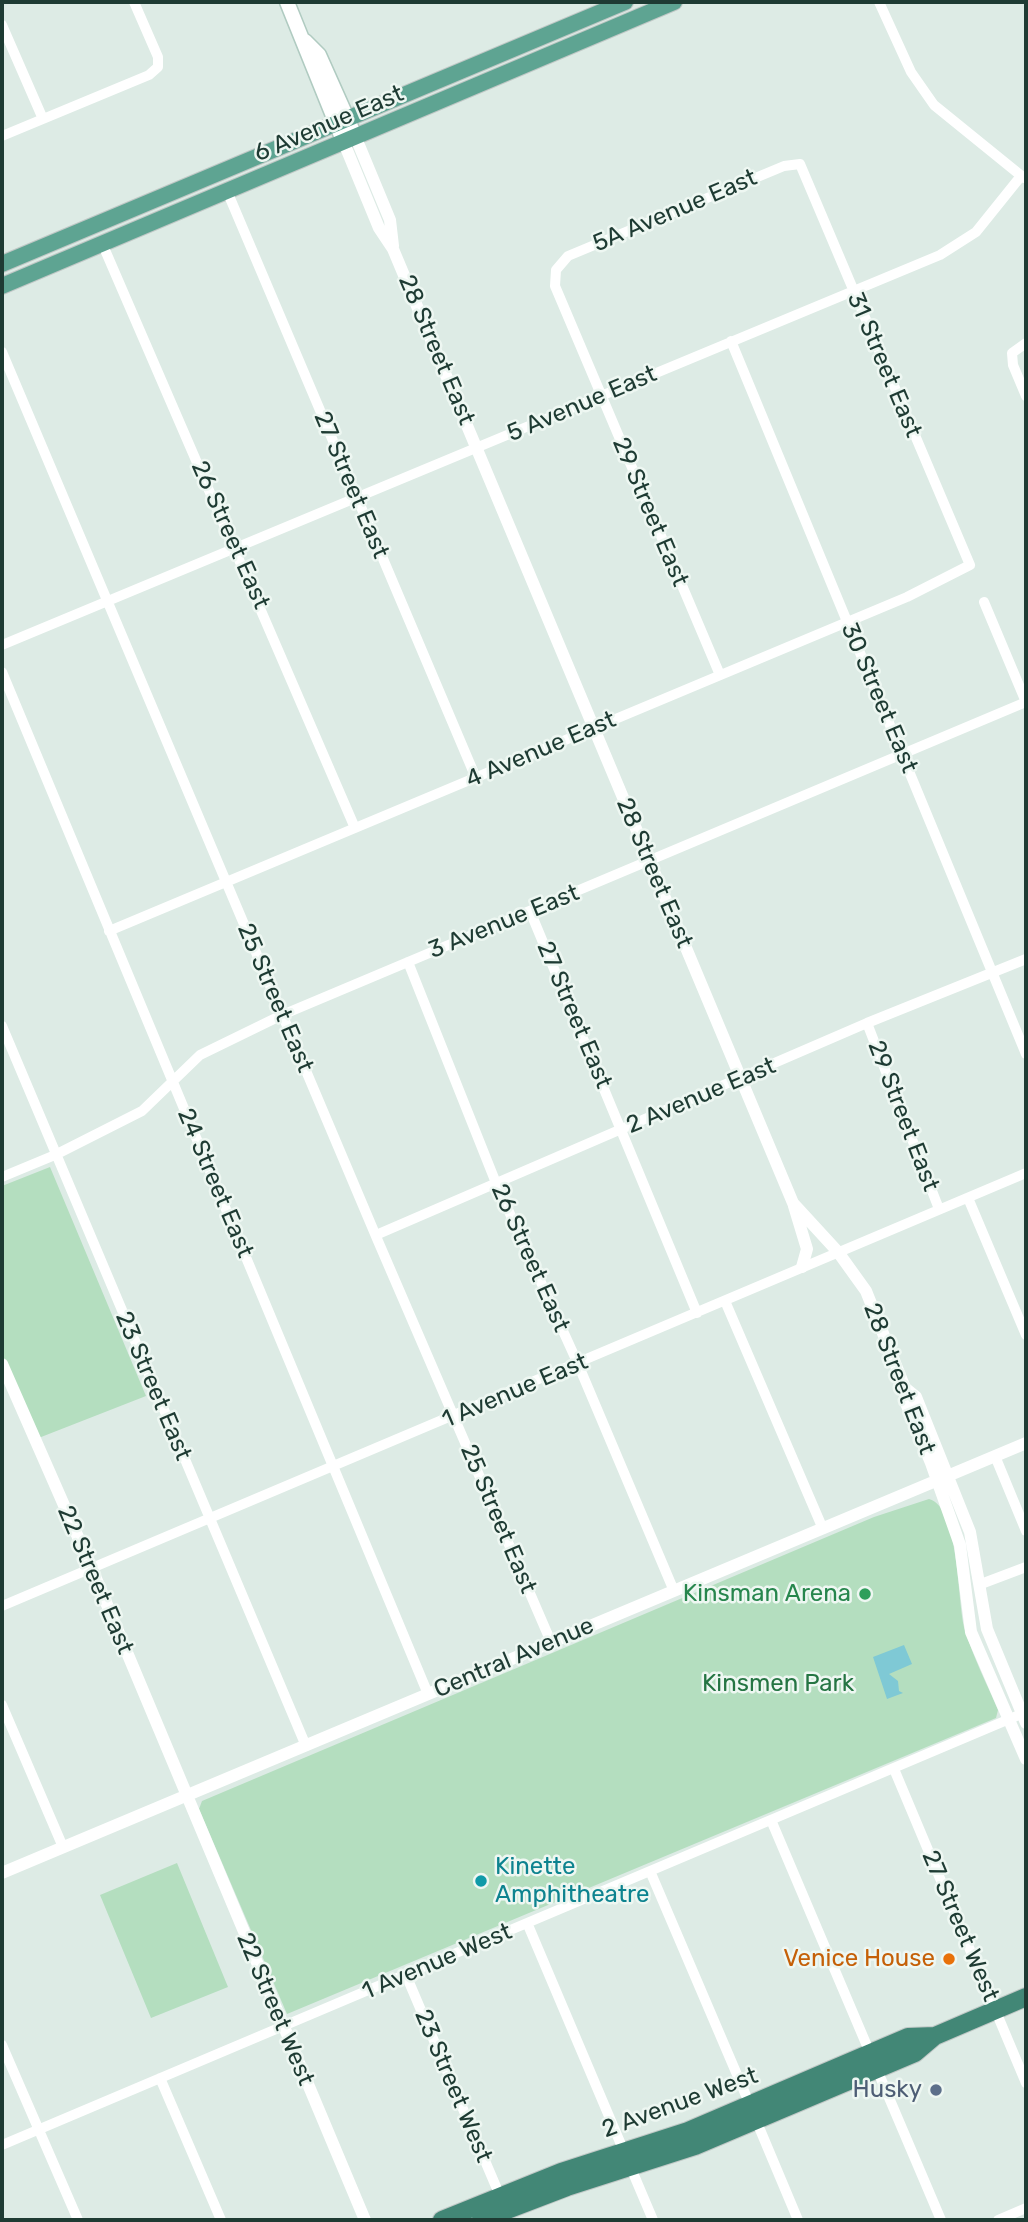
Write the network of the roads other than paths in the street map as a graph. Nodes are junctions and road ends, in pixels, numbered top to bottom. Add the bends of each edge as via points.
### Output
1 (134, 2) edge
2 (287, 2) edge
3 (625, 2) edge
4 (674, 2) edge
5 (879, 2) edge
6 (2, 25) edge
7 (43, 119) junction
8 (342, 122) junction
9 (2, 136) edge
10 (350, 141) junction
11 (800, 164) joint
12 (1023, 178) edge
13 (227, 191) junction
14 (102, 243) junction
15 (2, 264) edge
16 (556, 270) joint
17 (2, 286) edge
18 (852, 291) junction
19 (732, 341) junction
20 (1026, 343) edge
21 (2, 352) edge
22 (1026, 396) edge
23 (600, 397) junction
24 (477, 447) junction
25 (356, 497) junction
26 (236, 547) junction
27 (970, 565) joint
28 (109, 601) junction
29 (984, 602) dead end
30 (847, 622) junction
31 (2, 645) edge
32 (2, 672) edge
33 (720, 675) junction
34 (1026, 702) edge
35 (594, 728) junction
36 (902, 754) junction
37 (476, 778) junction
38 (355, 828) junction
39 (650, 862) junction
40 (226, 881) junction
41 (530, 911) junction
42 (109, 931) junction
43 (1026, 960) edge
44 (408, 962) junction
45 (993, 972) junction
46 (282, 1015) junction
47 (867, 1023) junction
48 (2, 1027) edge
49 (1026, 1054) edge
50 (740, 1080) junction
51 (173, 1082) junction
52 (623, 1130) junction
53 (55, 1155) junction
54 (1026, 1173) edge
55 (2, 1177) edge
56 (496, 1182) junction
57 (968, 1198) junction
58 (793, 1203) junction
59 (939, 1209) junction
60 (376, 1235) junction
61 (838, 1252) junction
62 (802, 1268) junction
63 (725, 1301) junction
64 (697, 1313) junction
65 (1026, 1335) edge
66 (2, 1363) edge
67 (578, 1364) junction
68 (454, 1417) junction
69 (1026, 1443) edge
70 (995, 1456) junction
71 (332, 1466) junction
72 (942, 1478) junction
73 (209, 1518) junction
74 (822, 1529) junction
75 (1026, 1531) edge
76 (1026, 1567) edge
77 (92, 1569) junction
78 (981, 1584) junction
79 (674, 1591) junction
80 (2, 1606) edge
81 (551, 1642) junction
82 (428, 1694) junction
83 (2, 1704) edge
84 (1025, 1716) edge
85 (1009, 1720) junction
86 (306, 1746) junction
87 (1026, 1759) edge
88 (894, 1769) junction
89 (186, 1797) junction
90 (771, 1820) junction
91 (63, 1847) junction
92 (650, 1871) junction
93 (2, 1873) edge
94 (528, 1924) junction
95 (406, 1975) junction
96 (1026, 1997) edge
97 (996, 2010) junction
98 (282, 2027) junction
99 (2, 2045) edge
100 (873, 2062) junction
101 (160, 2078) junction
102 (1026, 2083) edge
103 (753, 2113) junction
104 (38, 2129) junction
105 (2, 2145) edge
106 (627, 2159) junction
107 (1026, 2208) edge
108 (505, 2209) edge
109 (78, 2220) edge
110 (221, 2220) edge
111 (365, 2220) edge
112 (442, 2220) edge
113 (481, 2220) edge
114 (653, 2220) edge
115 (798, 2220) edge
116 (941, 2220) edge
117 (998, 2220) edge

1 - 7 street via 158,67 149,75
2 - 8 main road, 28 Street East via 304,40 319,55
3 - 8 main road, 6 Avenue East
4 - 10 main road, 6 Avenue East
5 - 12 street via 911,72 934,106
6 - 7 street
7 - 9 street
8 - 10 main road, 28 Street East
8 - 15 main road, 6 Avenue East
10 - 13 main road, 6 Avenue East
10 - 24 street, 28 Street East via 379,228 393,250
11 - 16 street, 5A Avenue East via 784,166 568,256
11 - 18 street, 31 Street East
12 - 18 street, 5 Avenue East via 976,232 940,255
13 - 14 main road, 6 Avenue East
13 - 25 street, 27 Street East
14 - 17 main road, 6 Avenue East
14 - 26 street, 26 Street East
16 - 23 street, 29 Street East via 555,286
18 - 19 street, 5 Avenue East
18 - 27 street, 31 Street East
19 - 23 street, 5 Avenue East
19 - 30 street, 30 Street East
20 - 22 street via 1012,353
21 - 28 street, 25 Street East
23 - 24 street, 5 Avenue East
23 - 33 street, 29 Street East
24 - 25 street, 5 Avenue East
24 - 35 street, 28 Street East
25 - 26 street, 5 Avenue East
25 - 37 street, 27 Street East
26 - 28 street, 5 Avenue East
26 - 38 street, 26 Street East
27 - 30 street, 4 Avenue East
28 - 31 street, 5 Avenue East
28 - 40 street, 25 Street East
29 - 34 street
30 - 33 street, 4 Avenue East
30 - 36 street, 30 Street East
32 - 42 street, 24 Street East
33 - 35 street, 4 Avenue East
34 - 36 street, 3 Avenue East
35 - 37 street, 4 Avenue East
35 - 39 street, 28 Street East
36 - 39 street, 3 Avenue East
36 - 45 street, 30 Street East
37 - 38 street, 4 Avenue East
38 - 40 street, 4 Avenue East
39 - 41 street, 3 Avenue East
39 - 50 street, 28 Street East
40 - 42 street, 4 Avenue East
40 - 46 street, 25 Street East
41 - 44 street, 3 Avenue East
41 - 52 street, 27 Street East
42 - 51 street, 24 Street East
43 - 45 street, 2 Avenue East
44 - 46 street, 3 Avenue East
44 - 56 street, 26 Street East
45 - 47 street, 2 Avenue East
45 - 49 street, 30 Street East
46 - 51 street, 3 Avenue East via 200,1055
46 - 60 street, 25 Street East
47 - 50 street, 2 Avenue East
47 - 59 street, 29 Street East
48 - 53 street, 23 Street East
50 - 52 street, 2 Avenue East
50 - 58 street, 28 Street East
51 - 53 street, 3 Avenue East via 142,1111
51 - 71 street, 24 Street East
52 - 56 street, 2 Avenue East
52 - 64 street, 27 Street East
53 - 55 street, 3 Avenue East
53 - 73 street, 23 Street East
54 - 57 street, 1 Avenue East
56 - 60 street, 2 Avenue East
56 - 67 street, 26 Street East
57 - 59 street, 1 Avenue East
57 - 65 street, 29 Street East
58 - 61 street, 28 Street East
58 - 62 street via 807,1250
59 - 61 street, 1 Avenue East
60 - 68 street, 25 Street East
61 - 62 street, 1 Avenue East
61 - 72 street, 28 Street East via 866,1291 905,1388 905,1401
62 - 63 street, 1 Avenue East
63 - 64 street, 1 Avenue East
63 - 74 street
64 - 67 street, 1 Avenue East
66 - 77 street, 22 Street East
67 - 68 street, 1 Avenue East
67 - 79 street, 26 Street East
68 - 71 street, 1 Avenue East
68 - 81 street, 25 Street East
69 - 70 street, Central Avenue
70 - 72 street, Central Avenue
70 - 75 street
71 - 73 street, 1 Avenue East
71 - 82 street, 24 Street East
72 - 74 street, Central Avenue
72 - 78 street via 970,1532
72 - 85 street via 960,1545 971,1632
73 - 77 street, 1 Avenue East
73 - 86 street, 23 Street East
74 - 79 street, Central Avenue
76 - 78 street
77 - 80 street, 1 Avenue East
77 - 89 street, 22 Street East
78 - 84 street via 987,1629
79 - 81 street, Central Avenue
81 - 82 street, Central Avenue
82 - 86 street, Central Avenue
83 - 91 street
84 - 85 street, 1 Avenue West
85 - 87 street
85 - 88 street, 1 Avenue West
86 - 89 street, Central Avenue
88 - 90 street, 1 Avenue West
88 - 97 street, 27 Street West
89 - 91 street, Central Avenue
89 - 98 street, 22 Street West
90 - 92 street, 1 Avenue West
90 - 100 street
91 - 93 street, Central Avenue
92 - 94 street, 1 Avenue West
92 - 103 street
94 - 95 street, 1 Avenue West
94 - 106 street
95 - 98 street, 1 Avenue West
95 - 108 street, 23 Street West
96 - 97 highway, 2 Avenue West
97 - 100 highway, 2 Avenue West via 935,2036 908,2037
97 - 102 street, 27 Street West
98 - 101 street, 1 Avenue West
98 - 111 street, 22 Street West
99 - 104 street
100 - 103 highway, 2 Avenue West
100 - 116 street
101 - 104 street, 1 Avenue West
101 - 110 street
103 - 106 highway, 2 Avenue West via 688,2131
103 - 115 street
104 - 105 street, 1 Avenue West
104 - 109 street
106 - 108 highway, 2 Avenue West
106 - 114 street
107 - 117 street
108 - 112 highway, 2 Avenue West
108 - 113 highway, 2 Avenue West

